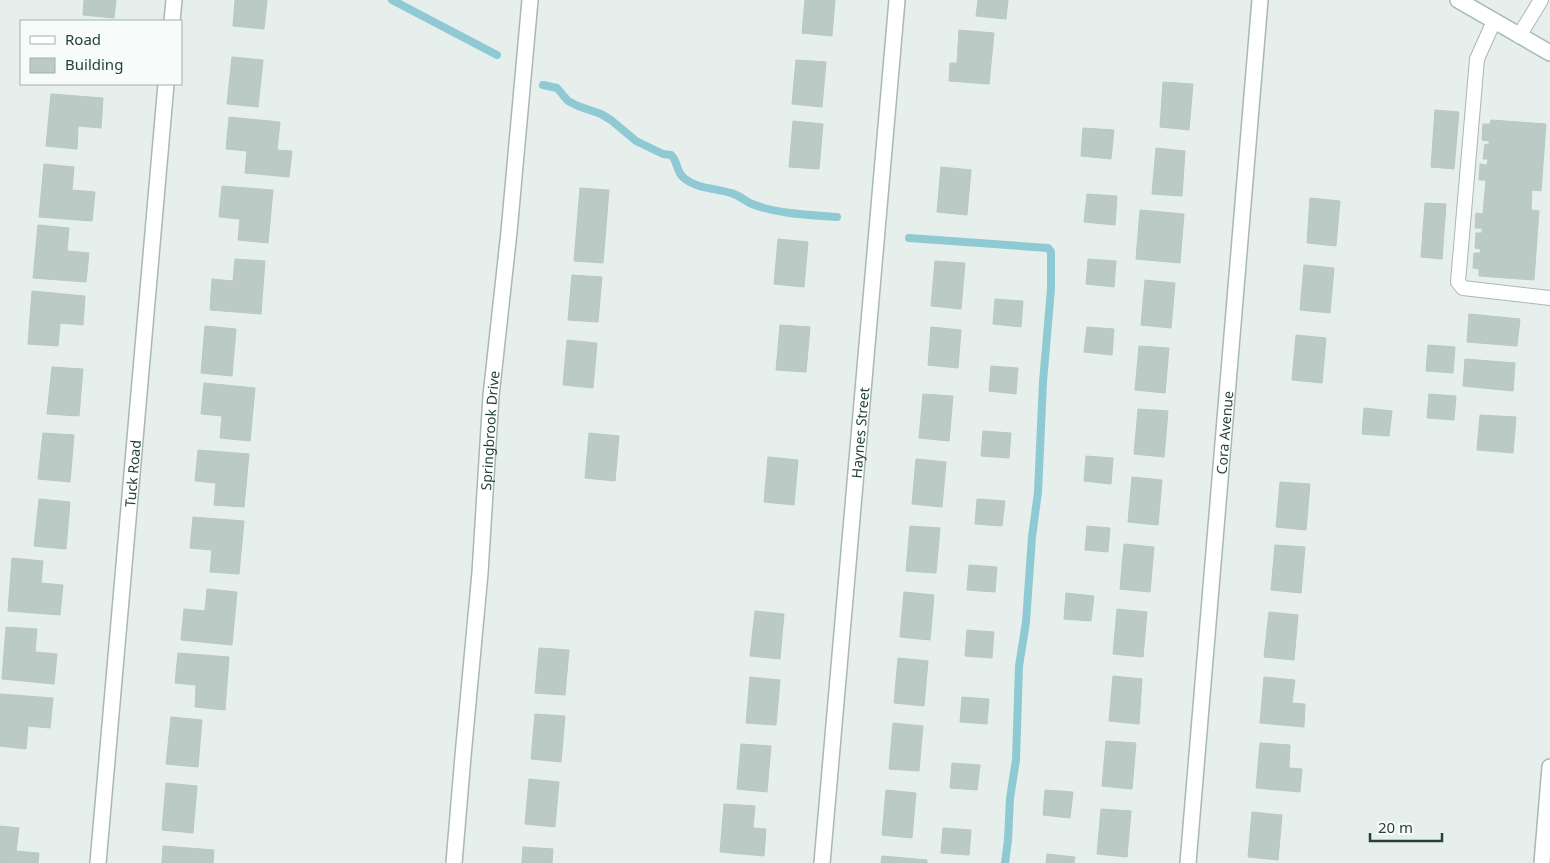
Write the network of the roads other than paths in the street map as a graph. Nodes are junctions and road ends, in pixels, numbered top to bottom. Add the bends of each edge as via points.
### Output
1 (174, 0) edge
2 (530, 0) edge
3 (897, 0) edge
4 (1260, 0) edge
5 (1458, 0) edge
6 (1541, 0) edge
7 (172, 20) edge
8 (1494, 21) junction
9 (1520, 36) junction
10 (1550, 54) edge
11 (166, 85) edge
12 (1550, 298) edge
13 (1550, 767) edge
14 (98, 863) edge
15 (454, 863) edge
16 (822, 863) edge
17 (1188, 863) edge
18 (1542, 863) edge

1 - 7 street
2 - 15 street, Springbrook Drive via 492,396
3 - 16 street, Haynes Street
4 - 17 street, Cora Avenue
5 - 8 street
6 - 9 lane
8 - 9 street
8 - 12 lane via 1477,59 1458,282 1463,288
9 - 10 street
11 - 14 street, Tuck Road
13 - 18 street

